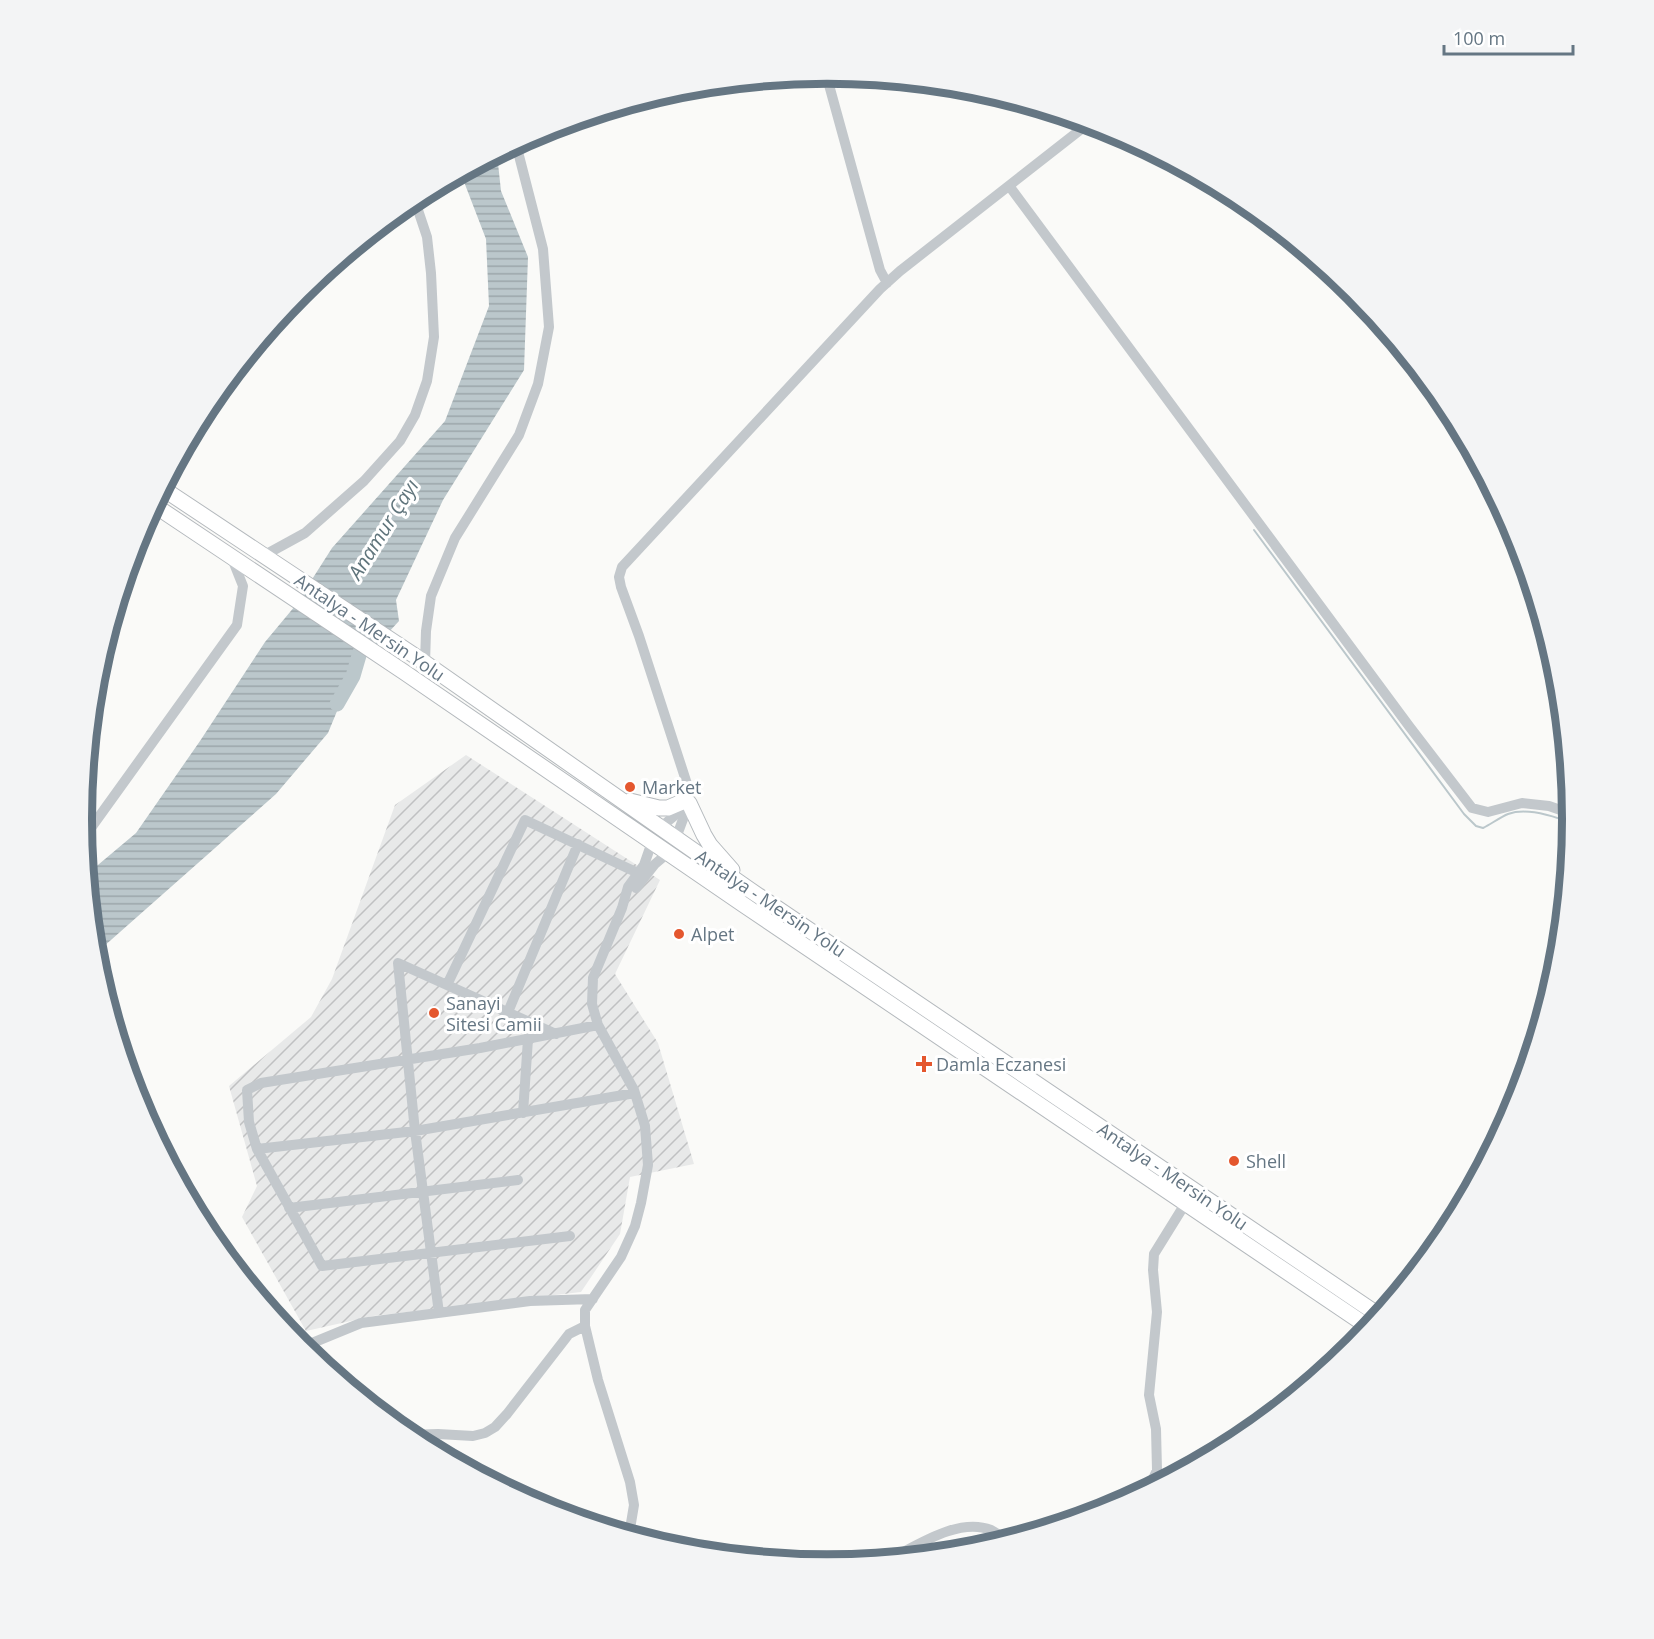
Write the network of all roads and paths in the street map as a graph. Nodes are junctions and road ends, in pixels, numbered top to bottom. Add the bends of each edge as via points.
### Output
1 (829, 84) edge
2 (1081, 130) edge
3 (518, 153) edge
4 (1010, 187) junction
5 (417, 208) edge
6 (887, 284) junction
7 (168, 492) edge
8 (160, 509) edge
9 (230, 555) junction
10 (267, 558) junction
11 (420, 659) junction
12 (619, 798) junction
13 (686, 798) junction
14 (1562, 810) edge
15 (92, 826) edge
16 (661, 827) junction
17 (676, 838) junction
18 (652, 842) junction
19 (579, 844) junction
20 (668, 853) junction
21 (638, 873) junction
22 (750, 890) junction
23 (622, 908) junction
24 (447, 985) junction
25 (508, 1012) junction
26 (598, 1025) junction
27 (556, 1034) junction
28 (528, 1039) junction
29 (408, 1059) junction
30 (635, 1093) junction
31 (523, 1113) junction
32 (415, 1131) junction
33 (257, 1149) junction
34 (518, 1180) dead end
35 (423, 1191) junction
36 (1185, 1204) junction
37 (289, 1208) junction
38 (570, 1236) dead end
39 (431, 1253) junction
40 (593, 1299) junction
41 (1373, 1311) edge
42 (439, 1313) junction
43 (1363, 1323) edge
44 (585, 1326) junction
45 (311, 1344) edge
46 (424, 1434) edge
47 (1153, 1478) edge
48 (630, 1528) edge
49 (998, 1534) edge
50 (908, 1550) edge

1 - 6 street
2 - 4 street
3 - 11 street via 543,249 549,327 538,384 519,435 454,538 431,596
4 - 6 street
4 - 14 street via 1472,808 1488,812 1522,803
5 - 10 street via 427,237 434,337 427,381 415,415 400,441 364,481 305,533
6 - 13 street via 622,567 621,587
7 - 10 highway, Antalya - Mersin Yolu
8 - 9 highway, Antalya - Mersin Yolu
9 - 15 street via 243,586 237,625
9 - 18 highway, Antalya - Mersin Yolu
10 - 11 highway, Antalya - Mersin Yolu
11 - 12 highway, Antalya - Mersin Yolu
12 - 13 highway via 668,808
12 - 16 highway, Antalya - Mersin Yolu
13 - 16 street
13 - 17 street
13 - 22 highway via 710,845
16 - 17 highway, Antalya - Mersin Yolu
16 - 18 highway
17 - 20 highway
17 - 22 highway, Antalya - Mersin Yolu
18 - 20 highway, Antalya - Mersin Yolu
18 - 21 street
19 - 21 street
19 - 24 street via 525,820
19 - 25 street
20 - 23 street
20 - 36 highway, Antalya - Mersin Yolu
21 - 23 street via 628,887
22 - 41 highway, Antalya - Mersin Yolu
23 - 26 street via 593,978 592,1004
24 - 25 street
24 - 29 street via 398,963
25 - 27 street
26 - 27 street
26 - 30 street
27 - 28 street
28 - 29 street
28 - 31 street
29 - 32 street
29 - 33 street via 261,1083 247,1089 249,1122
30 - 31 street
30 - 40 street via 645,1126 648,1165 641,1203 621,1257
31 - 32 street
32 - 33 street
32 - 35 street
33 - 37 street
34 - 35 street
35 - 37 street
35 - 39 street
36 - 43 highway, Antalya - Mersin Yolu
36 - 47 street via 1154,1254 1157,1312 1149,1395 1156,1430 1157,1470
37 - 39 street via 322,1266
38 - 39 street
39 - 42 street
40 - 42 street via 530,1301
40 - 44 street via 585,1310
42 - 45 street via 361,1323
44 - 46 street via 569,1335 507,1414 485,1434
44 - 48 street via 630,1482 634,1505
49 - 50 street via 991,1530 958,1528

